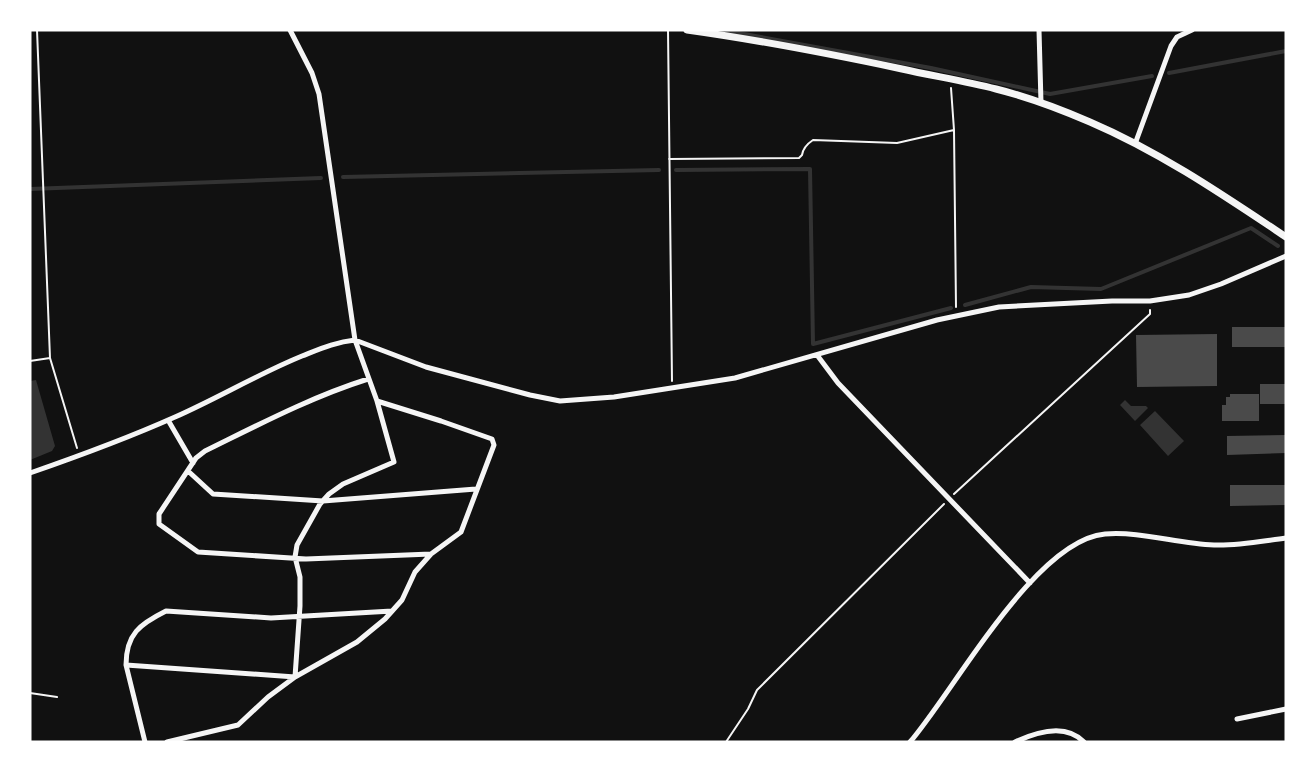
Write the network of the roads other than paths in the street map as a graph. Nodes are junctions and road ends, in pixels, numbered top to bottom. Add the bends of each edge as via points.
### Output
1 (290, 30) edge
2 (687, 30) edge
3 (1039, 30) edge
4 (1192, 30) edge
5 (1041, 103) junction
6 (1134, 144) junction
7 (1286, 237) edge
8 (1286, 256) edge
9 (355, 340) junction
10 (817, 355) junction
11 (368, 379) junction
12 (377, 401) junction
13 (168, 420) junction
14 (193, 463) junction
15 (188, 471) junction
16 (30, 473) edge
17 (476, 489) junction
18 (323, 501) junction
19 (1286, 538) edge
20 (431, 554) junction
21 (295, 557) junction
22 (1030, 583) junction
23 (393, 611) junction
24 (298, 618) junction
25 (126, 665) junction
26 (295, 676) junction
27 (1286, 709) edge
28 (1237, 719) dead end
29 (145, 742) edge
30 (167, 742) edge
31 (910, 742) edge
32 (1015, 742) edge
33 (1084, 742) edge

1 - 9 street via 319,94
2 - 5 main road via 951,79
3 - 5 street
4 - 6 street via 1177,37 1171,46
5 - 6 main road
6 - 7 main road via 1222,194
8 - 10 street via 1204,291 1150,301 999,307
9 - 10 street via 463,378 560,400 614,397 735,378
9 - 11 street
9 - 13 street via 272,368
10 - 22 street via 838,383
11 - 12 street
11 - 14 street via 288,410 205,452
12 - 17 street via 492,440 494,445
12 - 18 street via 394,462 343,484
13 - 14 street
13 - 16 street
14 - 15 street
15 - 18 street via 213,494
15 - 21 street via 159,514 159,524 198,552
17 - 18 street
17 - 20 street via 461,532
18 - 21 street via 297,545
19 - 22 street via 1213,545 1122,534 1099,535 1061,555
20 - 21 street
20 - 23 street via 415,572
21 - 24 street via 300,577
22 - 31 street
23 - 24 street
23 - 26 street via 357,642
24 - 25 street via 166,611 135,631 129,640
24 - 26 street
25 - 26 street
25 - 29 street
26 - 30 street via 238,725
27 - 28 street
32 - 33 street via 1067,731

